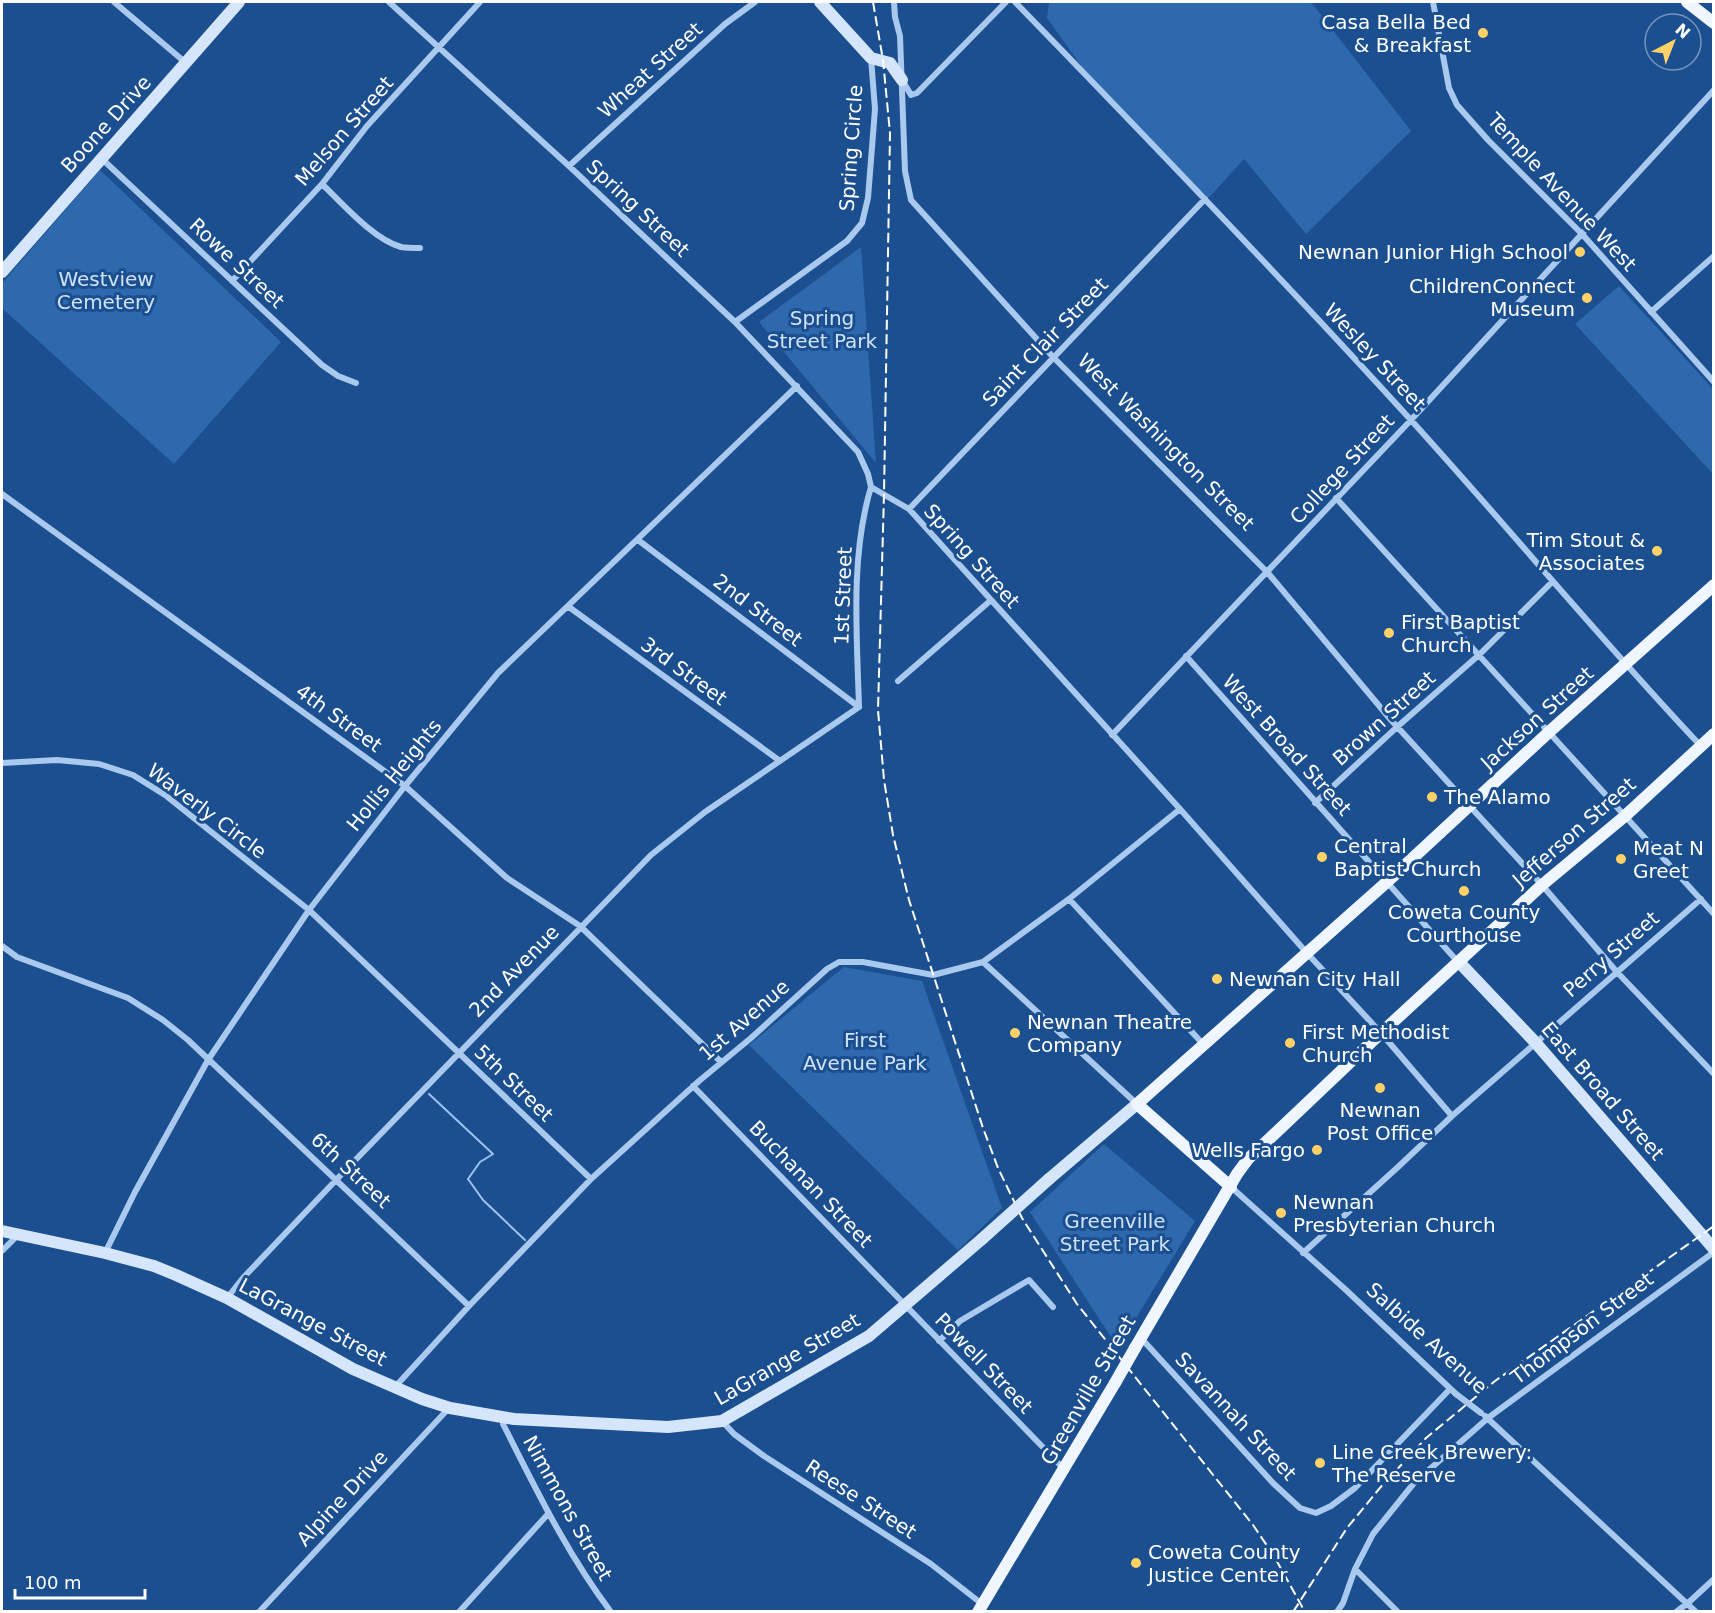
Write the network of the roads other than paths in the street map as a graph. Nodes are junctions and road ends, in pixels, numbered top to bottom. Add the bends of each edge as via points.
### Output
1 (114, 2) edge
2 (239, 2) edge
3 (388, 2) edge
4 (480, 2) edge
5 (755, 2) edge
6 (820, 2) edge
7 (894, 2) edge
8 (1006, 2) edge
9 (1015, 2) edge
10 (1433, 2) edge
11 (1687, 2) edge
12 (1713, 23) edge
13 (441, 47) junction
14 (872, 58) junction
15 (186, 63) junction
16 (902, 80) junction
17 (1713, 90) edge
18 (101, 158) junction
19 (569, 166) junction
20 (322, 184) junction
21 (1205, 199) junction
22 (1582, 234) junction
23 (420, 248) dead end
24 (1713, 256) edge
25 (2, 272) edge
26 (232, 281) junction
27 (1651, 312) junction
28 (735, 322) junction
29 (1053, 357) junction
30 (1713, 382) edge
31 (356, 383) dead end
32 (797, 386) junction
33 (1411, 420) junction
34 (871, 488) junction
35 (2, 494) edge
36 (1336, 498) junction
37 (909, 509) junction
38 (638, 540) junction
39 (1268, 573) junction
40 (1552, 582) junction
41 (1713, 585) edge
42 (990, 601) junction
43 (569, 607) junction
44 (1480, 654) junction
45 (1185, 656) junction
46 (1625, 664) junction
47 (898, 681) dead end
48 (859, 707) junction
49 (1397, 727) junction
50 (1549, 732) junction
51 (1713, 734) edge
52 (1112, 735) junction
53 (1700, 745) junction
54 (780, 761) junction
55 (2, 763) edge
56 (405, 786) junction
57 (1315, 803) junction
58 (1470, 806) junction
59 (1180, 809) junction
60 (1625, 816) junction
61 (1388, 881) junction
62 (1542, 885) junction
63 (1069, 899) junction
64 (1701, 899) junction
65 (309, 910) junction
66 (1713, 914) edge
67 (580, 926) junction
68 (2, 946) edge
69 (1306, 952) junction
70 (983, 962) junction
71 (1459, 962) junction
72 (1616, 970) junction
73 (1381, 1033) junction
74 (1535, 1042) junction
75 (1203, 1044) junction
76 (459, 1053) junction
77 (208, 1060) junction
78 (720, 1062) junction
79 (1713, 1074) edge
80 (693, 1086) junction
81 (1137, 1104) junction
82 (1452, 1116) junction
83 (1248, 1159) junction
84 (1218, 1176) junction
85 (337, 1179) junction
86 (591, 1179) junction
87 (1230, 1187) junction
88 (2, 1232) edge
89 (18, 1235) junction
90 (1713, 1250) edge
91 (2, 1251) edge
92 (105, 1253) junction
93 (1303, 1253) junction
94 (227, 1298) junction
95 (469, 1306) junction
96 (905, 1306) junction
97 (1053, 1307) dead end
98 (939, 1341) junction
99 (1138, 1343) junction
100 (394, 1387) junction
101 (1450, 1389) junction
102 (450, 1407) junction
103 (504, 1418) junction
104 (1488, 1418) junction
105 (722, 1421) junction
106 (1064, 1469) junction
107 (548, 1514) junction
108 (1356, 1569) junction
109 (1713, 1579) edge
110 (1688, 1603) junction
111 (980, 1608) edge
112 (259, 1611) edge
113 (459, 1611) edge
114 (611, 1611) edge
115 (1337, 1611) edge
116 (1398, 1611) edge
117 (1676, 1611) edge
118 (1696, 1611) edge

1 - 15 street
2 - 15 street, Boone Drive
3 - 13 street, Spring Street
4 - 13 street, Melson Street
5 - 19 street, Wheat Street via 725,24
6 - 14 street
7 - 16 street, West Washington Street
8 - 16 street via 917,93 911,95
9 - 21 street, Wesley Street
10 - 22 street, Temple Avenue West via 1449,88 1457,105
11 - 12 main road
13 - 19 street, Spring Street
13 - 20 street, Melson Street via 367,126
14 - 16 street via 890,63
14 - 28 street, Spring Circle via 875,109 868,198 862,223 848,241
15 - 18 street, Boone Drive
16 - 29 street, West Washington Street via 905,171 911,200
17 - 22 street, College Street
18 - 25 street, Boone Drive
18 - 26 street, Rowe Street
19 - 28 street, Spring Street
20 - 23 street via 389,242
20 - 26 street, Melson Street
21 - 29 street, Saint Clair Street
21 - 33 street, Wesley Street
22 - 27 street, Temple Avenue West
22 - 33 street, College Street
24 - 27 street
26 - 31 street, Rowe Street via 322,365
27 - 30 street, Temple Avenue West
28 - 32 street, Spring Street
29 - 37 street, Saint Clair Street
29 - 39 street, West Washington Street
32 - 34 street, Spring Street via 858,452
32 - 38 street, Hollis Heights
33 - 36 street, College Street
33 - 40 street, Wesley Street
34 - 37 street, Spring Street
34 - 48 street, 1st Street via 862,517 858,587
35 - 56 street, 4th Street
36 - 39 street, College Street
36 - 44 street
37 - 42 street, Spring Street
38 - 43 street, Hollis Heights
38 - 48 street, 2nd Street
39 - 45 street, College Street
39 - 49 street, West Washington Street
40 - 44 street, Brown Street
40 - 46 street, Wesley Street
41 - 46 main road, Jackson Street
42 - 47 street
42 - 52 street, Spring Street
43 - 54 street, 3rd Street
43 - 56 street, Hollis Heights via 498,673
44 - 49 street, Brown Street
44 - 50 street
45 - 52 street, College Street
45 - 57 street, West Broad Street
46 - 50 main road, Jackson Street
46 - 53 street, Wesley Street
48 - 54 street, 2nd Avenue
49 - 57 street, Brown Street
49 - 58 street, West Washington Street
50 - 58 main road, Jackson Street
50 - 60 street
51 - 53 main road, Jefferson Street
52 - 59 street, Spring Street
53 - 60 main road, Jefferson Street
54 - 67 street, 2nd Avenue via 651,855
55 - 65 street, Waverly Circle via 57,760 99,764 133,775 165,795
56 - 65 street, Hollis Heights
56 - 67 street, 4th Street via 507,878
57 - 61 street, West Broad Street
58 - 61 main road, Jackson Street
58 - 62 street, West Washington Street
59 - 63 street, 1st Avenue
59 - 69 street, Spring Street
60 - 62 main road, Jefferson Street
60 - 64 street
61 - 69 main road, LaGrange Street
61 - 71 street, West Broad Street
62 - 71 main road, Jefferson Street
62 - 72 street, West Washington Street
63 - 70 street, 1st Avenue
63 - 75 street
64 - 66 street
64 - 72 street, Perry Street
65 - 76 street, 5th Street
65 - 77 street, Hollis Heights
67 - 76 street, 2nd Avenue
67 - 78 street, 4th Street
68 - 77 street via 17,957 128,998 163,1020
69 - 73 street, Spring Street
69 - 75 main road, LaGrange Street
70 - 78 street, 1st Avenue via 933,975 863,962 839,962
70 - 81 street
71 - 73 main road, Jefferson Street
71 - 74 street, East Broad Street
72 - 74 street, Perry Street
72 - 79 street, West Washington Street
73 - 82 street, Spring Street
73 - 83 main road, Jefferson Street
74 - 82 street, Perry Street
74 - 90 street, East Broad Street
75 - 81 main road, LaGrange Street
76 - 85 street, 2nd Avenue
76 - 86 street, 5th Street
77 - 85 street, 6th Street
77 - 92 street, Hollis Heights
78 - 80 street, 1st Avenue
80 - 86 street, 1st Avenue
80 - 96 street, Buchanan Street
81 - 84 main road, Salbide Avenue
81 - 96 street, LaGrange Street, bridge
82 - 93 street, Perry Street
83 - 84 main road
83 - 87 main road, Jefferson Street
84 - 87 main road, Salbide Avenue
85 - 94 street, 2nd Avenue
85 - 95 street, 6th Street
86 - 95 street, 1st Avenue
87 - 93 street, Salbide Avenue
87 - 99 main road, Greenville Street
88 - 89 street, LaGrange Street
89 - 91 street
89 - 92 street, LaGrange Street
90 - 104 street, Thompson Street
92 - 94 street, LaGrange Street via 154,1266
93 - 101 street, Salbide Avenue
94 - 100 street, LaGrange Street via 353,1369
95 - 100 street, 1st Avenue
96 - 98 street, Powell Street
96 - 105 street, LaGrange Street via 869,1336
97 - 98 street via 1029,1280 960,1321
98 - 106 street, Powell Street
99 - 101 street, Savannah Street via 1273,1483 1300,1508 1316,1513 1355,1488
99 - 106 main road, Greenville Street, bridge
100 - 102 street, LaGrange Street
101 - 104 street, Salbide Avenue, bridge
102 - 103 street, LaGrange Street
102 - 112 street, Alpine Drive
103 - 105 street, LaGrange Street via 668,1427
103 - 107 street, Nimmons Street via 503,1424
104 - 108 street, Thompson Street via 1404,1493 1373,1534
104 - 110 street, Salbide Avenue
105 - 111 street, Reese Street via 764,1456 931,1564
106 - 111 main road, Greenville Street
107 - 113 street
107 - 114 street, Nimmons Street
108 - 115 street, Thompson Street
108 - 116 street
109 - 110 street
110 - 117 street
110 - 118 street, Salbide Avenue

